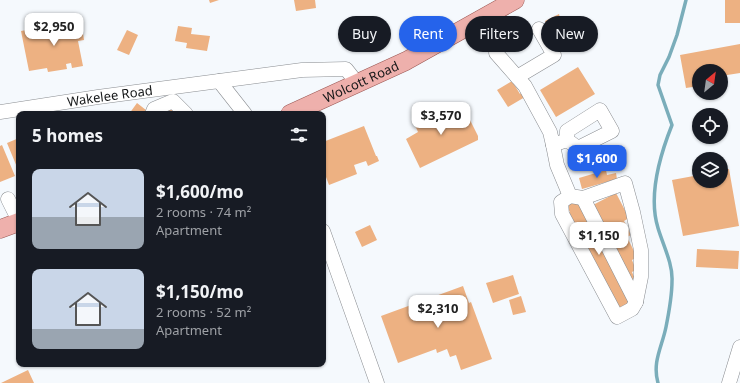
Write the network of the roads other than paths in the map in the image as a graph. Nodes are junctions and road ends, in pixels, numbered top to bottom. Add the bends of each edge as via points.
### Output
1 (507, 2) edge
2 (539, 29) dead end
3 (496, 53) dead end
4 (517, 77) junction
5 (219, 81) junction
6 (357, 83) junction
7 (34, 111) edge
8 (153, 111) edge
9 (183, 111) edge
10 (243, 111) edge
11 (296, 111) edge
12 (0, 112) edge
13 (16, 112) edge
14 (567, 140) dead end
15 (553, 145) junction
16 (576, 197) junction
17 (9, 198) edge
18 (16, 214) edge
19 (16, 222) edge
20 (0, 229) edge
21 (326, 240) edge
22 (636, 302) junction
23 (740, 347) edge
24 (376, 383) edge
25 (729, 383) edge

1 - 6 main road, Wolcott Road via 406,61
2 - 4 street via 554,56
3 - 4 street
4 - 15 street via 525,86 550,132
5 - 6 street, Wakelee Road via 302,70 346,69
5 - 7 street, Wakelee Road
5 - 10 street
6 - 11 main road, Wolcott Road
8 - 9 street via 173,101
12 - 13 street, Wakelee Road
14 - 15 street
15 - 16 street via 557,165
16 - 22 street
16 - 22 street via 560,202 562,214 617,317 632,309
16 - 22 street via 624,183 641,250
17 - 18 street
19 - 20 main road
21 - 24 street
23 - 25 street

